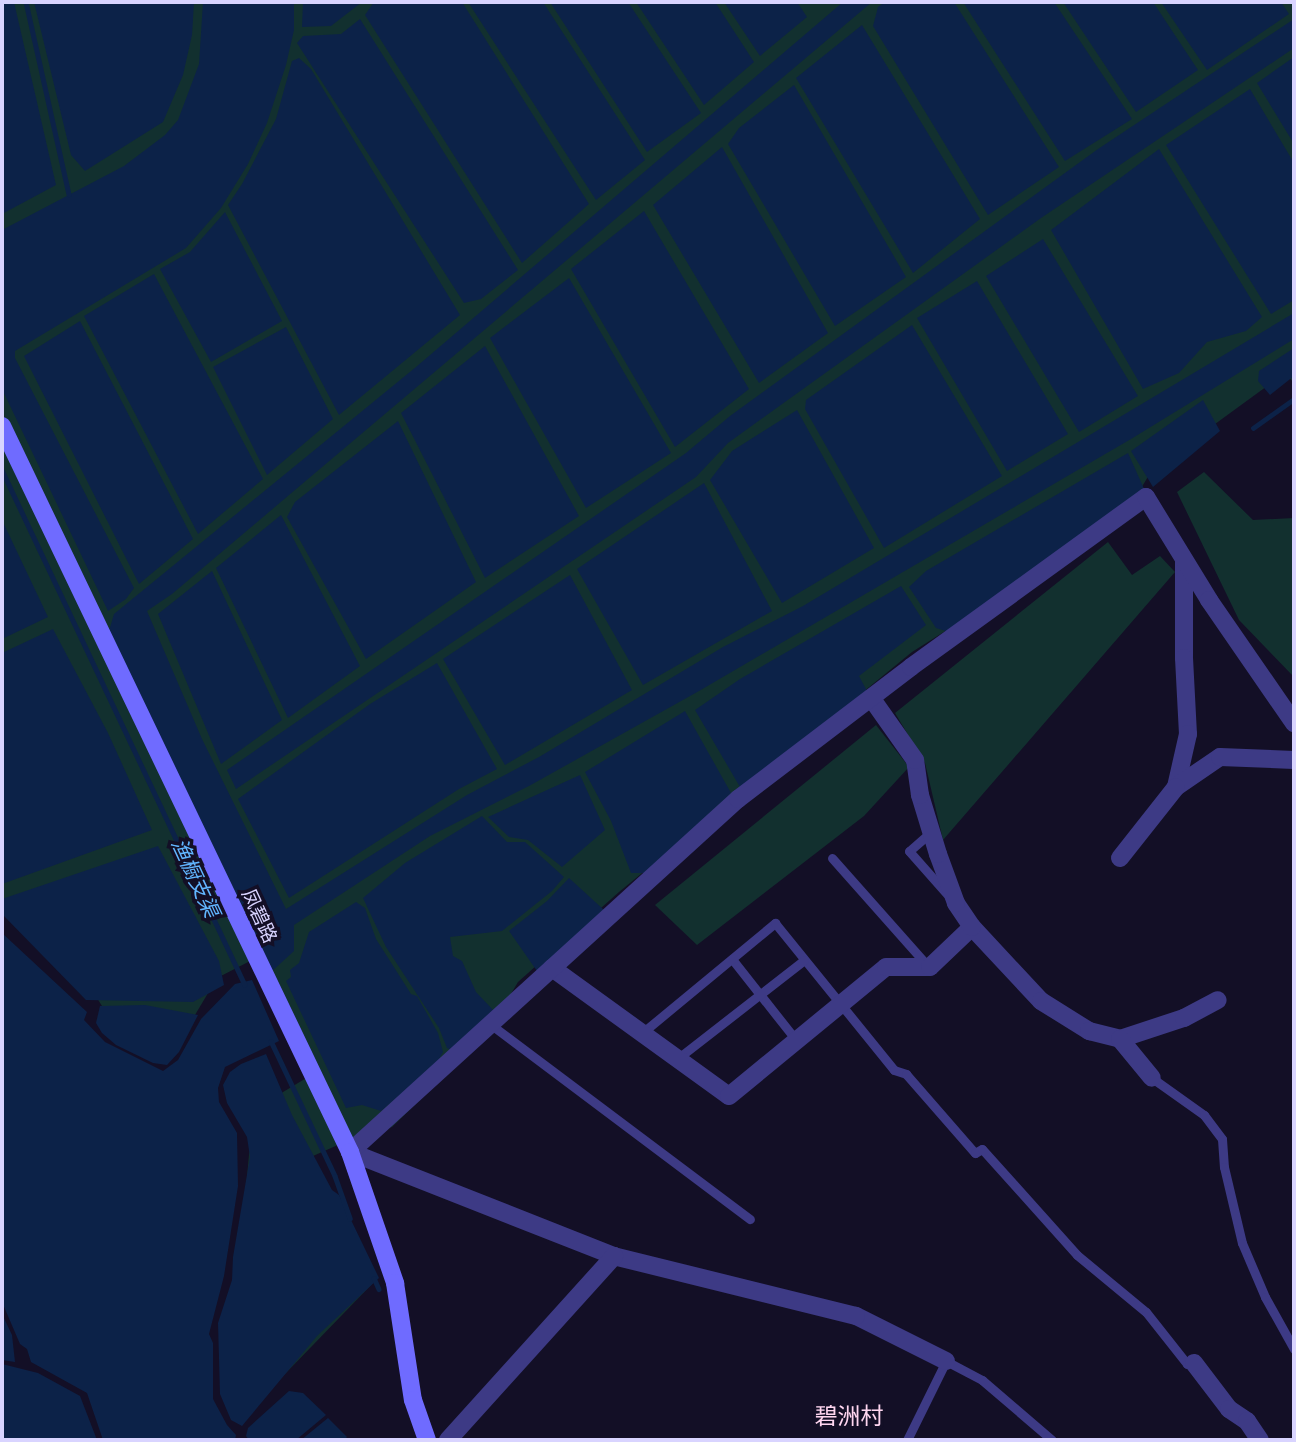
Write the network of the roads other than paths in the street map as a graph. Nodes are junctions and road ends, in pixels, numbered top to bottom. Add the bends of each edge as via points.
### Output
1 (2, 426) edge
2 (1185, 560) junction
3 (872, 699) junction
4 (1294, 723) edge
5 (1294, 760) edge
6 (1176, 787) junction
7 (931, 832) junction
8 (832, 858) dead end
9 (1120, 858) dead end
10 (956, 903) junction
11 (972, 926) junction
12 (732, 959) junction
13 (804, 960) junction
14 (929, 967) junction
15 (552, 968) junction
16 (760, 994) junction
17 (1218, 1000) dead end
18 (839, 1005) junction
19 (490, 1024) junction
20 (642, 1033) junction
21 (1120, 1039) junction
22 (796, 1040) junction
23 (677, 1059) junction
24 (1152, 1078) joint
25 (350, 1152) junction
26 (750, 1219) dead end
27 (614, 1256) junction
28 (1294, 1349) edge
29 (946, 1362) junction
30 (1194, 1363) joint
31 (911, 1438) edge
32 (427, 1440) edge
33 (448, 1440) edge
34 (1052, 1440) edge
35 (1260, 1440) edge

1 - 25 main road, 凤碧路
2 - 3 street via 1146,498
2 - 4 street
2 - 6 street via 1188,734
3 - 7 street via 915,760
3 - 15 street via 738,799
5 - 6 street via 1220,757
6 - 9 street
7 - 10 street
7 - 10 lane via 909,851
8 - 14 lane
10 - 11 street
11 - 14 street
11 - 21 street via 1041,1001 1089,1031
12 - 13 lane via 775,923
12 - 16 lane
12 - 20 lane
13 - 16 lane
13 - 18 lane
14 - 18 street via 886,967
15 - 19 street
15 - 20 street
16 - 22 lane
16 - 23 lane
17 - 21 street via 1184,1018
18 - 22 street
18 - 30 lane via 975,1153 982,1149 1077,1255 1146,1312 1187,1364
19 - 25 street
19 - 26 lane
20 - 23 street
21 - 24 street
22 - 23 street via 729,1096
24 - 28 lane via 1204,1115 1222,1139 1242,1243
25 - 27 street
25 - 32 main road, 凤碧路 via 395,1283 413,1399
27 - 29 street via 856,1316
27 - 33 street
29 - 31 lane
29 - 34 lane via 982,1380
30 - 35 street

